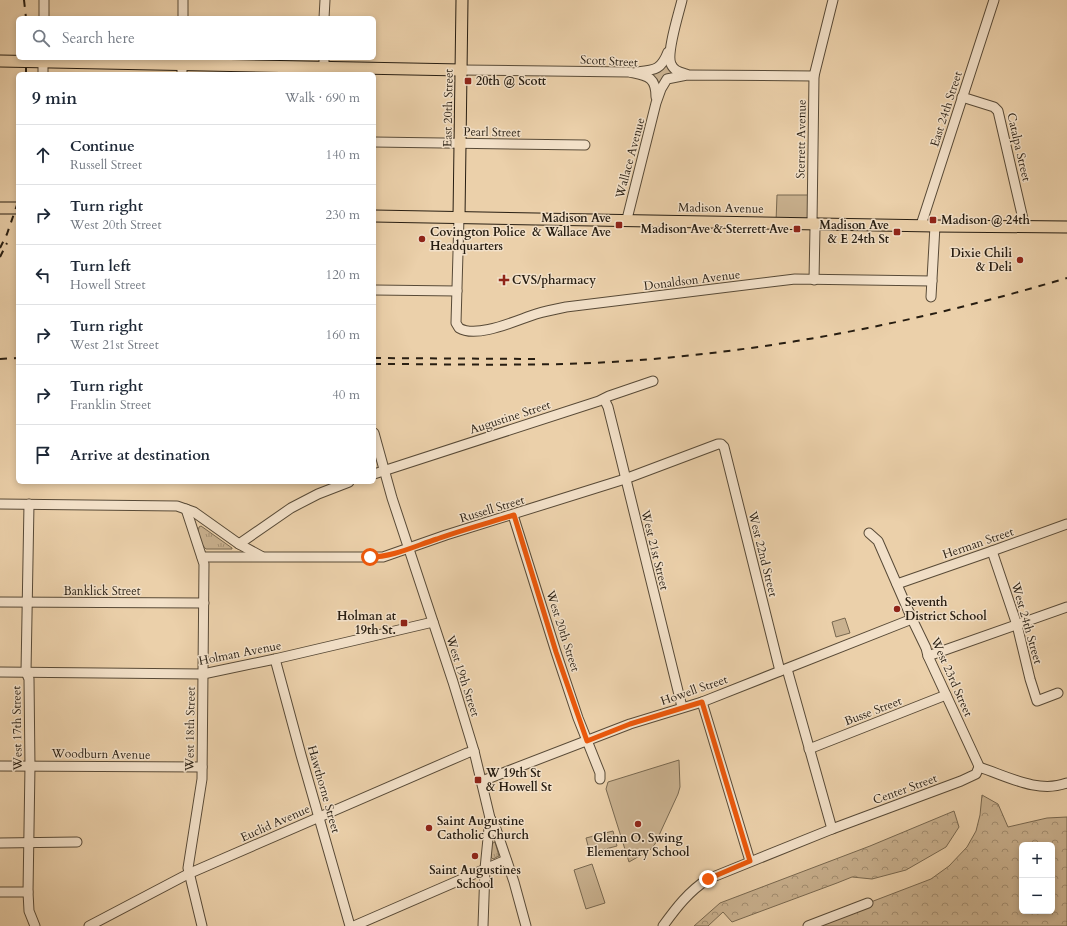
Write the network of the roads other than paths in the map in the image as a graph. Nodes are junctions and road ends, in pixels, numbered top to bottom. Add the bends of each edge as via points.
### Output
1 (44, 0) edge
2 (183, 0) edge
3 (325, 0) edge
4 (462, 0) edge
5 (682, 0) edge
6 (833, 0) edge
7 (994, 0) edge
8 (44, 16) edge
9 (183, 16) edge
10 (324, 16) edge
11 (672, 44) junction
12 (43, 60) edge
13 (0, 61) edge
14 (324, 63) edge
15 (182, 66) edge
16 (462, 70) junction
17 (43, 72) edge
18 (629, 72) junction
19 (687, 75) junction
20 (814, 76) junction
21 (962, 97) junction
22 (656, 102) junction
23 (376, 142) edge
24 (461, 144) junction
25 (585, 145) dead end
26 (0, 208) edge
27 (16, 208) edge
28 (376, 216) edge
29 (459, 217) junction
30 (627, 219) junction
31 (812, 223) junction
32 (921, 225) junction
33 (935, 226) junction
34 (1023, 227) junction
35 (1067, 227) edge
36 (814, 280) junction
37 (932, 281) junction
38 (376, 290) edge
39 (457, 291) junction
40 (931, 297) dead end
41 (653, 381) dead end
42 (604, 399) junction
43 (376, 440) edge
44 (721, 444) joint
45 (385, 470) junction
46 (376, 473) edge
47 (625, 480) junction
48 (344, 484) edge
49 (0, 504) edge
50 (29, 504) junction
51 (186, 508) junction
52 (514, 515) junction
53 (1067, 524) edge
54 (869, 533) dead end
55 (239, 544) junction
56 (409, 548) junction
57 (992, 551) junction
58 (262, 556) junction
59 (202, 557) junction
60 (897, 584) junction
61 (0, 602) edge
62 (27, 602) junction
63 (204, 603) junction
64 (1067, 608) edge
65 (912, 619) junction
66 (433, 622) junction
67 (1017, 625) junction
68 (928, 656) junction
69 (275, 659) junction
70 (783, 670) junction
71 (0, 672) edge
72 (26, 672) junction
73 (203, 674) junction
74 (1058, 694) dead end
75 (946, 695) junction
76 (702, 702) junction
77 (682, 708) junction
78 (587, 741) junction
79 (809, 749) junction
80 (474, 751) junction
81 (0, 766) edge
82 (30, 766) junction
83 (202, 767) junction
84 (979, 767) junction
85 (600, 779) dead end
86 (482, 781) junction
87 (1067, 782) edge
88 (320, 816) junction
89 (490, 818) junction
90 (832, 829) junction
91 (77, 842) dead end
92 (0, 843) edge
93 (29, 843) junction
94 (506, 860) junction
95 (750, 861) junction
96 (485, 869) junction
97 (188, 874) junction
98 (0, 892) edge
99 (28, 892) junction
100 (868, 903) dead end
101 (35, 926) edge
102 (89, 926) edge
103 (202, 926) edge
104 (350, 926) edge
105 (354, 926) edge
106 (483, 926) edge
107 (526, 926) edge
108 (663, 926) edge
109 (808, 926) edge

1 - 8 street
2 - 9 street
3 - 10 street
4 - 16 main road, East 20th Street
5 - 11 street
6 - 20 street, Sterrett Avenue
7 - 21 street, East 24th Street
11 - 18 street via 663,64 647,71
11 - 19 street via 671,65 676,71
12 - 13 main road
12 - 15 main road
12 - 17 street
14 - 15 main road
14 - 16 main road
16 - 18 street, Scott Street
16 - 24 main road, East 20th Street
18 - 22 street, Scott Street via 653,80 656,87
19 - 20 street
19 - 22 street via 667,79
20 - 31 street, Sterrett Avenue
21 - 32 street, East 24th Street
21 - 34 street, Catalpa Street via 994,107 998,111
22 - 30 street, Wallace Avenue
23 - 24 street, Pearl Street
24 - 25 street, Pearl Street
24 - 29 main road, East 20th Street
26 - 27 main road
28 - 29 main road, Madison Avenue
29 - 30 main road, Madison Avenue
29 - 39 street
30 - 31 main road, Madison Avenue
31 - 32 main road, Madison Avenue
31 - 36 street, Sterrett Avenue via 815,228
32 - 33 main road, Madison Avenue
33 - 34 main road, Madison Avenue
33 - 37 street
34 - 35 main road, Madison Avenue
36 - 37 street, Donaldson Avenue
36 - 39 street, Donaldson Avenue via 795,279 566,307 495,328 469,332 459,328 456,323
37 - 40 street
38 - 39 street
41 - 42 street, Augustine Street
42 - 45 street, Augustine Street
42 - 47 street, West 21st Street
43 - 45 street, West 19th Street
44 - 47 street, Russell Street
44 - 70 street, West 22nd Street via 724,447 766,616
45 - 46 street, Augustine Street
45 - 56 street, West 19th Street
47 - 52 street, Russell Street
47 - 77 street, West 21st Street
48 - 55 street via 291,508
49 - 50 street, Russell Street
50 - 51 street, Russell Street via 156,505
50 - 62 street, West 17th Street
51 - 55 street, Russell Street
51 - 59 street, West 18th Street
52 - 56 street, Russell Street
52 - 78 street, West 20th Street via 556,652
53 - 57 street, Herman Street
54 - 60 street, West 23rd Street via 878,541
55 - 58 street, Russell Street
56 - 58 street, Russell Street via 383,557
56 - 66 street, West 19th Street
57 - 60 street, Herman Street
57 - 67 street, West 24th Street
58 - 59 street, Russell Street
59 - 63 street, West 18th Street
60 - 65 street, West 23rd Street
61 - 62 street, Banklick Street
62 - 63 street, Banklick Street
62 - 72 street, West 17th Street
63 - 73 street, West 18th Street
64 - 67 street
65 - 68 street, West 23rd Street
65 - 70 street, Howell Street
66 - 69 street, Holman Avenue
66 - 80 street, West 19th Street
67 - 68 street
67 - 74 street, West 24th Street via 1037,701
68 - 75 street, West 23rd Street
69 - 73 street, Holman Avenue
69 - 88 street, Hawthorne Street
70 - 76 street, Howell Street
70 - 79 street, West 22nd Street
71 - 72 street, Holman Avenue
72 - 73 street, Holman Avenue
72 - 82 street, West 17th Street via 29,679
73 - 83 street, West 18th Street
75 - 79 street, Busse Street
75 - 84 street, West 23rd Street
76 - 77 street, Howell Street
76 - 95 street
77 - 78 street, Howell Street
78 - 85 street, West 20th Street
78 - 86 street, Howell Street
79 - 90 street, West 22nd Street
80 - 86 street, West 19th Street
80 - 88 street, Euclid Avenue
81 - 82 street, Woodburn Avenue
82 - 83 street, Woodburn Avenue
82 - 93 street, West 17th Street
83 - 97 street, West 18th Street
84 - 87 street via 1033,785 1050,787
84 - 90 street, Center Street via 976,774 961,781
86 - 89 street, West 19th Street
88 - 97 street, Euclid Avenue
88 - 104 street, Hawthorne Street
89 - 94 street, West 19th Street
89 - 96 street
90 - 95 street, Center Street
91 - 93 street
92 - 93 street
93 - 99 street, West 17th Street
94 - 96 street
94 - 107 street, West 19th Street
95 - 108 street, Center Street via 699,885 682,901
96 - 105 street
96 - 106 street
97 - 102 street, Euclid Avenue
97 - 103 street, West 18th Street
98 - 99 street
99 - 101 street, West 17th Street via 29,911
100 - 109 street

